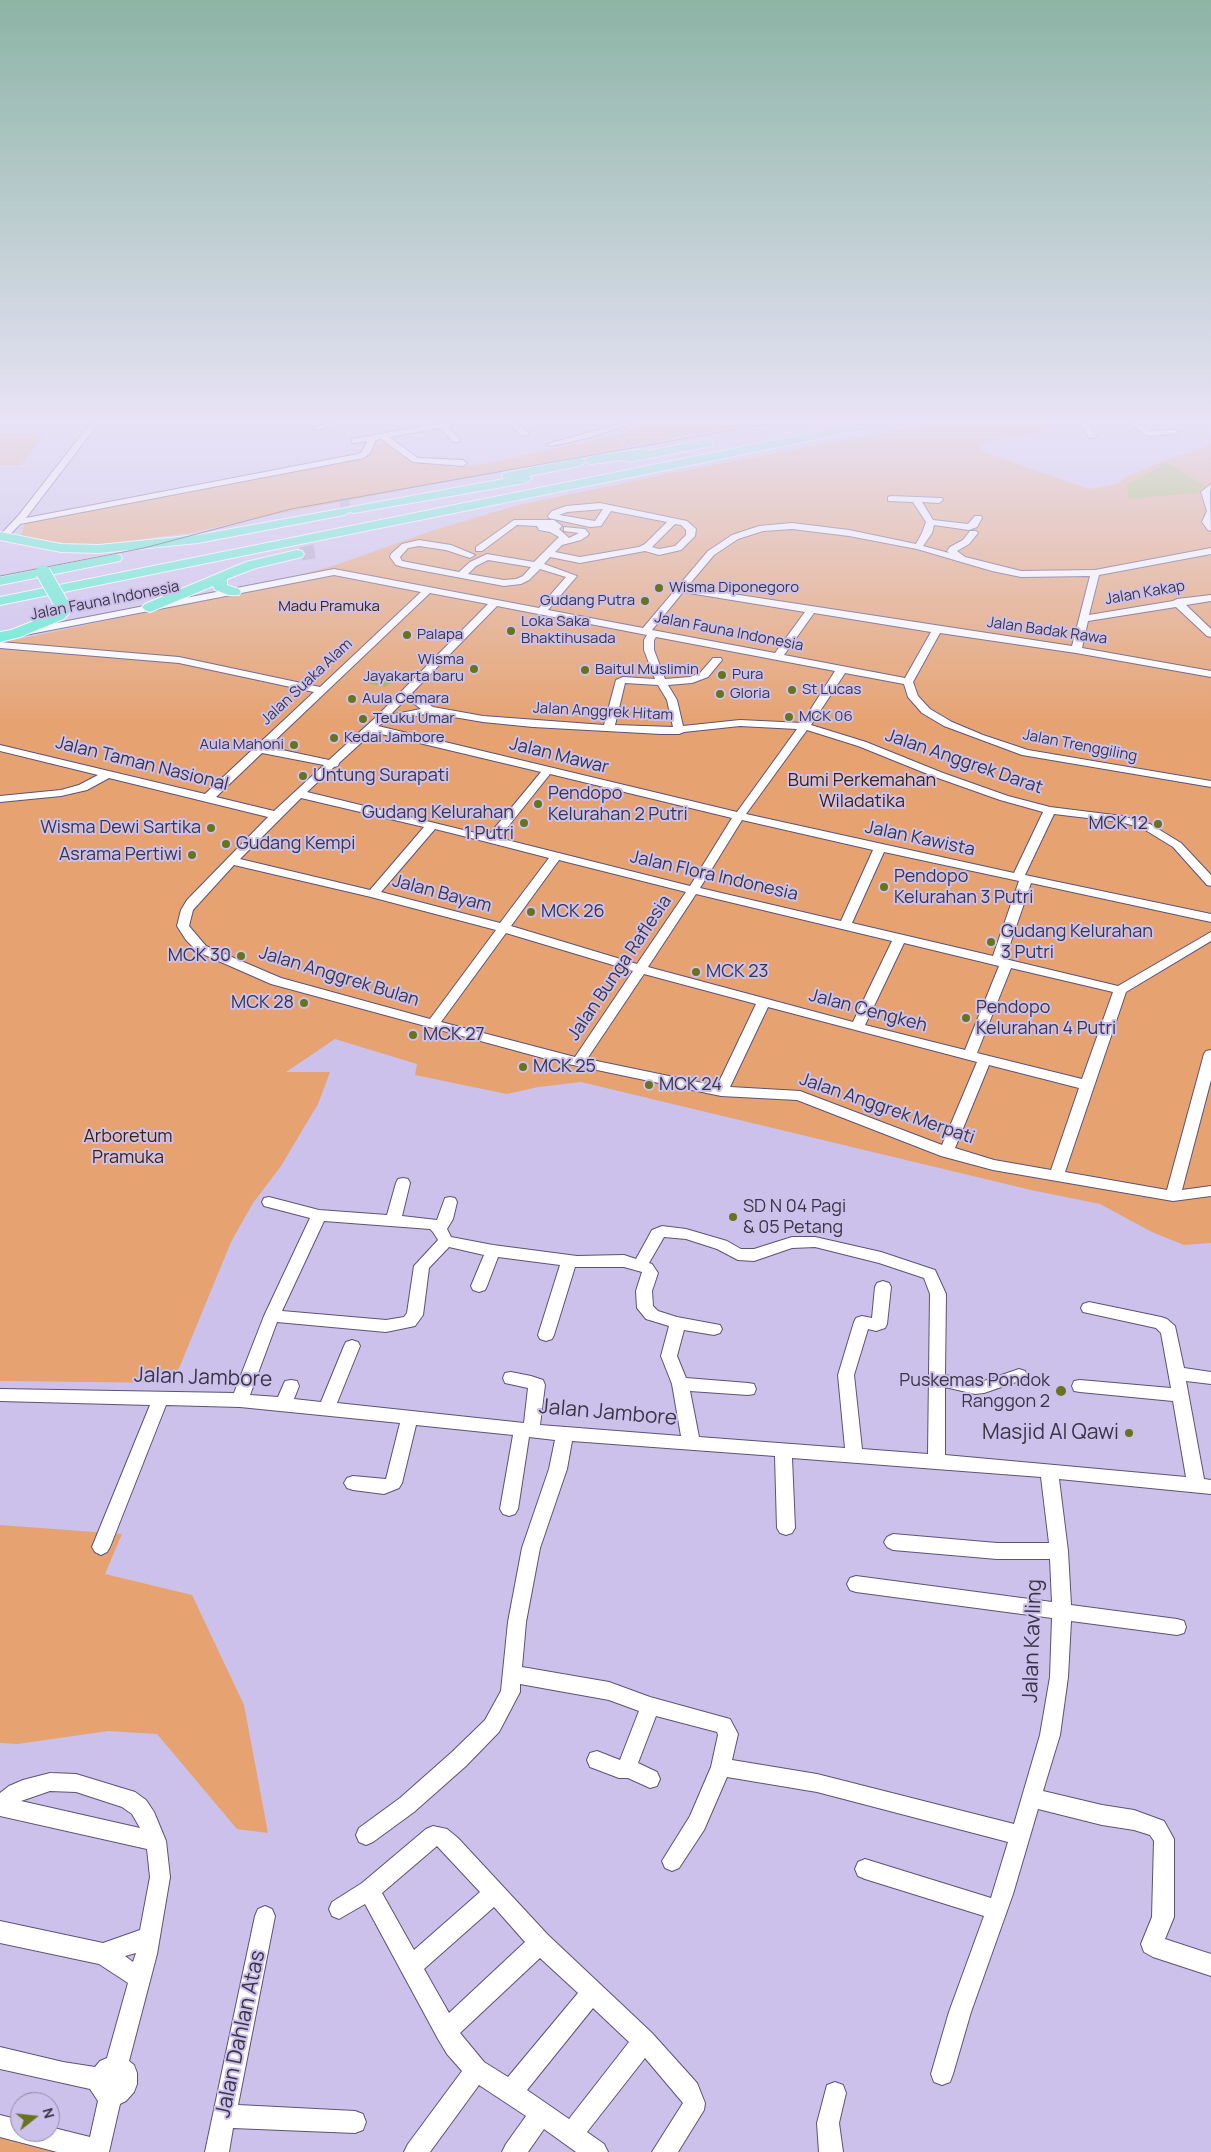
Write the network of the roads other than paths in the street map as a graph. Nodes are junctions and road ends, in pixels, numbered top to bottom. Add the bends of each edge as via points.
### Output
1 (15, 524) edge
2 (338, 524) tunnel mouth
3 (368, 524) edge
4 (426, 524) edge
5 (512, 524) edge
6 (536, 524) edge
7 (560, 524) edge
8 (673, 524) edge
9 (686, 524) edge
10 (929, 524) edge
11 (954, 524) edge
12 (974, 524) edge
13 (265, 525) joint
14 (550, 527) junction
15 (972, 533) dead end
16 (1, 537) edge
17 (671, 538) junction
18 (560, 543) junction
19 (918, 547) junction
20 (645, 548) junction
21 (315, 550) tunnel mouth
22 (1211, 551) edge
23 (474, 552) junction
24 (301, 554) tunnel mouth
25 (488, 554) junction
26 (549, 554) junction
27 (961, 559) junction
28 (540, 565) junction
29 (1095, 573) junction
30 (458, 575) junction
31 (218, 577) junction
32 (0, 581) edge
33 (398, 584) junction
34 (680, 588) junction
35 (428, 590) junction
36 (0, 591) edge
37 (234, 592) junction
38 (1211, 598) edge
39 (0, 602) edge
40 (1177, 602) junction
41 (494, 604) junction
42 (150, 608) junction
43 (542, 610) junction
44 (811, 610) junction
45 (1084, 619) junction
46 (937, 630) junction
47 (650, 632) junction
48 (1211, 634) edge
49 (7, 636) edge
50 (0, 645) edge
51 (1076, 650) junction
52 (778, 656) junction
53 (717, 660) dead end
54 (842, 669) junction
55 (1211, 674) edge
56 (661, 682) junction
57 (908, 682) junction
58 (321, 690) junction
59 (406, 693) junction
60 (430, 710) junction
61 (611, 719) junction
62 (678, 722) junction
63 (375, 724) junction
64 (805, 726) junction
65 (0, 748) edge
66 (259, 749) junction
67 (334, 764) junction
68 (547, 771) junction
69 (108, 774) junction
70 (1211, 784) edge
71 (300, 794) junction
72 (209, 797) junction
73 (0, 799) edge
74 (1050, 810) junction
75 (276, 815) junction
76 (739, 816) junction
77 (432, 825) junction
78 (491, 840) junction
79 (880, 848) junction
80 (556, 856) junction
81 (233, 861) junction
82 (1022, 879) junction
83 (1211, 882) edge
84 (693, 890) junction
85 (373, 894) junction
86 (1211, 918) edge
87 (846, 924) junction
88 (503, 928) junction
89 (1211, 936) edge
90 (900, 938) junction
91 (1003, 962) junction
92 (641, 969) junction
93 (1120, 990) junction
94 (764, 1002) junction
95 (433, 1024) junction
96 (857, 1027) junction
97 (1211, 1054) edge
98 (969, 1056) junction
99 (984, 1060) junction
100 (578, 1062) junction
101 (1087, 1085) junction
102 (721, 1092) junction
103 (946, 1152) junction
104 (1056, 1176) junction
105 (403, 1183) dead end
106 (1211, 1191) edge
107 (1178, 1196) junction
108 (269, 1202) dead end
109 (450, 1202) dead end
110 (319, 1215) junction
111 (394, 1221) junction
112 (443, 1234) junction
113 (493, 1251) junction
114 (569, 1261) junction
115 (640, 1265) junction
116 (479, 1286) dead end
117 (882, 1287) dead end
118 (1089, 1308) dead end
119 (272, 1316) junction
120 (677, 1323) junction
121 (714, 1328) dead end
122 (546, 1335) dead end
123 (352, 1346) dead end
124 (1177, 1374) junction
125 (1019, 1375) dead end
126 (511, 1378) dead end
127 (1211, 1378) edge
128 (937, 1379) junction
129 (680, 1384) junction
130 (290, 1386) dead end
131 (1080, 1386) dead end
132 (748, 1389) dead end
133 (0, 1395) edge
134 (1181, 1395) junction
135 (161, 1398) junction
136 (240, 1400) junction
137 (284, 1404) junction
138 (326, 1409) junction
139 (410, 1417) junction
140 (527, 1429) junction
141 (565, 1433) junction
142 (691, 1442) junction
143 (783, 1451) junction
144 (854, 1455) junction
145 (936, 1461) junction
146 (1049, 1472) junction
147 (353, 1483) dead end
148 (1204, 1486) edge
149 (509, 1509) dead end
150 (786, 1528) dead end
151 (893, 1542) dead end
152 (101, 1548) dead end
153 (1058, 1551) junction
154 (856, 1584) dead end
155 (1062, 1611) junction
156 (1177, 1627) dead end
157 (512, 1674) junction
158 (650, 1706) junction
159 (597, 1760) dead end
160 (721, 1767) junction
161 (626, 1770) junction
162 (650, 1780) dead end
163 (1031, 1798) junction
164 (0, 1806) edge
165 (366, 1835) dead end
166 (1021, 1836) junction
167 (156, 1841) junction
168 (672, 1861) dead end
169 (865, 1869) dead end
170 (369, 1890) junction
171 (495, 1892) junction
172 (1000, 1902) junction
173 (339, 1909) dead end
174 (265, 1916) dead end
175 (0, 1932) edge
176 (149, 1937) junction
177 (540, 1943) junction
178 (103, 1954) junction
179 (1211, 1965) edge
180 (411, 1967) junction
181 (139, 1978) junction
182 (591, 1994) junction
183 (446, 2031) junction
184 (644, 2041) junction
185 (0, 2058) edge
186 (476, 2070) junction
187 (942, 2074) dead end
188 (109, 2081) junction
189 (511, 2092) junction
190 (835, 2093) dead end
191 (541, 2114) junction
192 (224, 2116) junction
193 (355, 2122) dead end
194 (571, 2134) junction
195 (60, 2142) edge
196 (100, 2152) edge
197 (217, 2152) edge
198 (416, 2152) edge
199 (514, 2152) edge
200 (596, 2152) edge
201 (664, 2152) edge
202 (831, 2152) edge

1 - 16 street
2 - 36 highway
3 - 39 highway
4 - 21 highway
5 - 23 street
6 - 14 street
7 - 14 street
8 - 17 street
9 - 17 street via 691,529 690,536
10 - 19 street
11 - 12 street
13 - 16 highway via 198,538 98,549 61,548
13 - 32 highway
14 - 18 street via 565,536
14 - 18 street via 584,532 578,538
14 - 25 street via 513,527
15 - 27 street via 966,542 952,551
16 - 49 highway, bridge via 31,551 63,611 59,616
17 - 20 street
17 - 20 street via 677,549 659,552
18 - 26 street
19 - 27 street
19 - 34 street via 832,530 784,525 762,528 735,537 716,549
20 - 26 street via 618,554 608,564 594,558 577,560
22 - 29 street
23 - 25 street
23 - 30 street
23 - 30 street via 426,543 412,544 401,549 395,557 399,563
24 - 31 highway via 251,565
25 - 28 street
25 - 30 street
26 - 28 street
27 - 29 street via 1009,572
28 - 30 street via 518,582 504,583
28 - 43 street via 572,576
29 - 45 street
31 - 37 highway via 220,587
31 - 42 highway
33 - 35 street, Jalan Fauna Indonesia
33 - 37 street, Jalan Fauna Indonesia via 331,572
33 - 43 street via 414,581
34 - 44 street, Jalan Badak Rawa
34 - 47 street
35 - 41 street, Jalan Fauna Indonesia
35 - 58 street, Jalan Suaka Alam
37 - 42 street, Jalan Fauna Indonesia
38 - 40 street, Jalan Kakap
40 - 45 street, Jalan Kakap
40 - 48 street
41 - 43 street, Jalan Fauna Indonesia
41 - 59 street, Jalan Anggrek Bulan
42 - 49 street, Jalan Fauna Indonesia
43 - 47 street, Jalan Fauna Indonesia
44 - 46 street, Jalan Badak Rawa
44 - 52 street
45 - 51 street
46 - 51 street, Jalan Badak Rawa
46 - 57 street
47 - 52 street, Jalan Fauna Indonesia
47 - 56 street via 649,650
50 - 58 street via 179,660
51 - 55 street, Jalan Badak Rawa
52 - 54 street, Jalan Fauna Indonesia
53 - 56 street via 698,678
54 - 57 street, Jalan Fauna Indonesia
54 - 64 street, Jalan Bunga Raflesia
56 - 61 street via 620,682
56 - 62 street via 672,700
57 - 70 street, Jalan Trenggiling via 913,697 926,711 979,737 1035,755
58 - 66 street, Jalan Suaka Alam
59 - 60 street, Jalan Anggrek Hitam
59 - 63 street, Jalan Anggrek Bulan
60 - 61 street, Jalan Anggrek Hitam via 483,719
60 - 63 street
61 - 62 street, Jalan Anggrek Hitam via 661,732
62 - 64 street, Jalan Anggrek Hitam
63 - 67 street, Jalan Anggrek Bulan
63 - 68 street, Jalan Mawar
64 - 74 street, Jalan Anggrek Darat via 862,744 948,779
64 - 76 street, Jalan Bunga Raflesia
65 - 69 street, Jalan Taman Nasional
66 - 67 street
66 - 72 street, Jalan Suaka Alam
67 - 71 street, Jalan Anggrek Bulan
68 - 76 street, Jalan Mawar
68 - 78 street
69 - 72 street, Jalan Taman Nasional
69 - 73 street via 83,788
71 - 75 street, Jalan Anggrek Bulan
71 - 77 street, Jalan Flora Indonesia
72 - 75 street, Jalan Taman Nasional
74 - 82 street
74 - 83 street, Jalan Anggrek Darat via 1122,819 1146,826 1176,845
75 - 81 street, Jalan Anggrek Bulan
76 - 79 street, Jalan Kawista
76 - 84 street, Jalan Bunga Raflesia
77 - 78 street, Jalan Flora Indonesia
77 - 85 street
78 - 80 street, Jalan Flora Indonesia
79 - 82 street, Jalan Kawista
79 - 87 street
80 - 84 street, Jalan Flora Indonesia
80 - 88 street
81 - 85 street, Jalan Bayam
81 - 95 street, Jalan Anggrek Bulan via 187,910 184,926 202,949 276,981
82 - 86 street, Jalan Kawista
82 - 91 street
84 - 87 street, Jalan Flora Indonesia
84 - 92 street, Jalan Bunga Raflesia
85 - 88 street, Jalan Bayam
87 - 90 street, Jalan Flora Indonesia
88 - 92 street, Jalan Bayam
88 - 95 street
89 - 93 street
90 - 91 street, Jalan Flora Indonesia
90 - 96 street
91 - 93 street, Jalan Flora Indonesia
91 - 98 street
92 - 94 street, Jalan Cengkeh
92 - 100 street, Jalan Bunga Raflesia
93 - 101 street
94 - 96 street, Jalan Cengkeh
94 - 102 street
95 - 100 street, Jalan Anggrek Bulan
96 - 98 street, Jalan Cengkeh
97 - 107 street
98 - 99 street, Jalan Cengkeh
99 - 101 street, Jalan Cengkeh
99 - 103 street
100 - 102 street, Jalan Anggrek Merpati
101 - 104 street
102 - 103 street, Jalan Anggrek Merpati via 800,1096
103 - 104 street, Jalan Anggrek Merpati via 993,1165
104 - 107 street, Jalan Anggrek Merpati
105 - 111 street
106 - 107 street, Jalan Anggrek Merpati
108 - 110 street
109 - 112 street
110 - 111 street
110 - 119 street
111 - 112 street via 434,1224
112 - 113 street
112 - 119 street via 422,1266 416,1315 409,1322 386,1326
113 - 114 street
113 - 116 street
114 - 115 street via 619,1261
114 - 122 street
115 - 120 street via 649,1272 644,1291 645,1308 652,1315
115 - 128 street via 657,1234 662,1231 686,1234 722,1245 738,1254 754,1255 792,1242 815,1242 927,1272 933,1276 938,1294
117 - 144 street via 879,1324 862,1322 846,1375
118 - 124 street via 1166,1325
119 - 136 street
120 - 121 street
120 - 129 street via 669,1356
123 - 138 street
124 - 127 street
124 - 134 street
125 - 128 street via 984,1388
126 - 140 street via 537,1385
128 - 145 street
129 - 132 street
129 - 142 street
130 - 137 street
131 - 134 street
133 - 135 street, Jalan Jambore
134 - 148 street
135 - 136 street, Jalan Jambore
135 - 152 street
136 - 137 street, Jalan Jambore
137 - 138 street, Jalan Jambore
138 - 139 street, Jalan Jambore
139 - 140 street, Jalan Jambore
139 - 147 street via 393,1483 384,1487
140 - 141 street, Jalan Jambore
140 - 149 street
141 - 142 street, Jalan Jambore
141 - 157 street via 558,1469 531,1548 517,1622
142 - 143 street, Jalan Jambore
143 - 144 street, Jalan Jambore
143 - 150 street
144 - 145 street, Jalan Jambore
145 - 146 street, Jalan Jambore
146 - 148 street, Jalan Jambore
146 - 153 street, Jalan Kavling
151 - 153 street via 997,1551
153 - 155 street, Jalan Kavling
154 - 155 street
155 - 156 street
155 - 163 street, Jalan Kavling via 1060,1677 1052,1725
157 - 158 street via 608,1691
157 - 165 street via 508,1697 492,1726 407,1805
158 - 160 street via 723,1725 728,1734
158 - 161 street
159 - 161 street
160 - 166 street via 817,1783
160 - 168 street via 697,1823
161 - 162 street
163 - 166 street, Jalan Kavling
163 - 179 street via 1157,1828 1164,1839 1162,1916 1152,1944
164 - 167 street
164 - 167 street via 30,1787 50,1782 76,1783 128,1799 139,1806
166 - 172 street, Jalan Kavling
167 - 176 street via 160,1877
169 - 172 street
170 - 171 street via 436,1835 451,1845
170 - 173 street
170 - 180 street
171 - 177 street
171 - 180 street
172 - 187 street, Jalan Kavling via 960,2012
174 - 192 street, Jalan Dahlan Atas
175 - 178 street
176 - 178 street
176 - 181 street
177 - 182 street
177 - 183 street
178 - 181 street
180 - 183 street
181 - 188 street
182 - 184 street
182 - 189 street
183 - 186 street
184 - 194 street
184 - 201 street via 689,2091 694,2104 687,2120
185 - 188 street
186 - 189 street
186 - 198 street
188 - 196 street
189 - 191 street
190 - 202 street via 828,2123
191 - 194 street
191 - 199 street
192 - 193 street
192 - 197 street, Jalan Dahlan Atas
194 - 200 street
195 - 196 street

